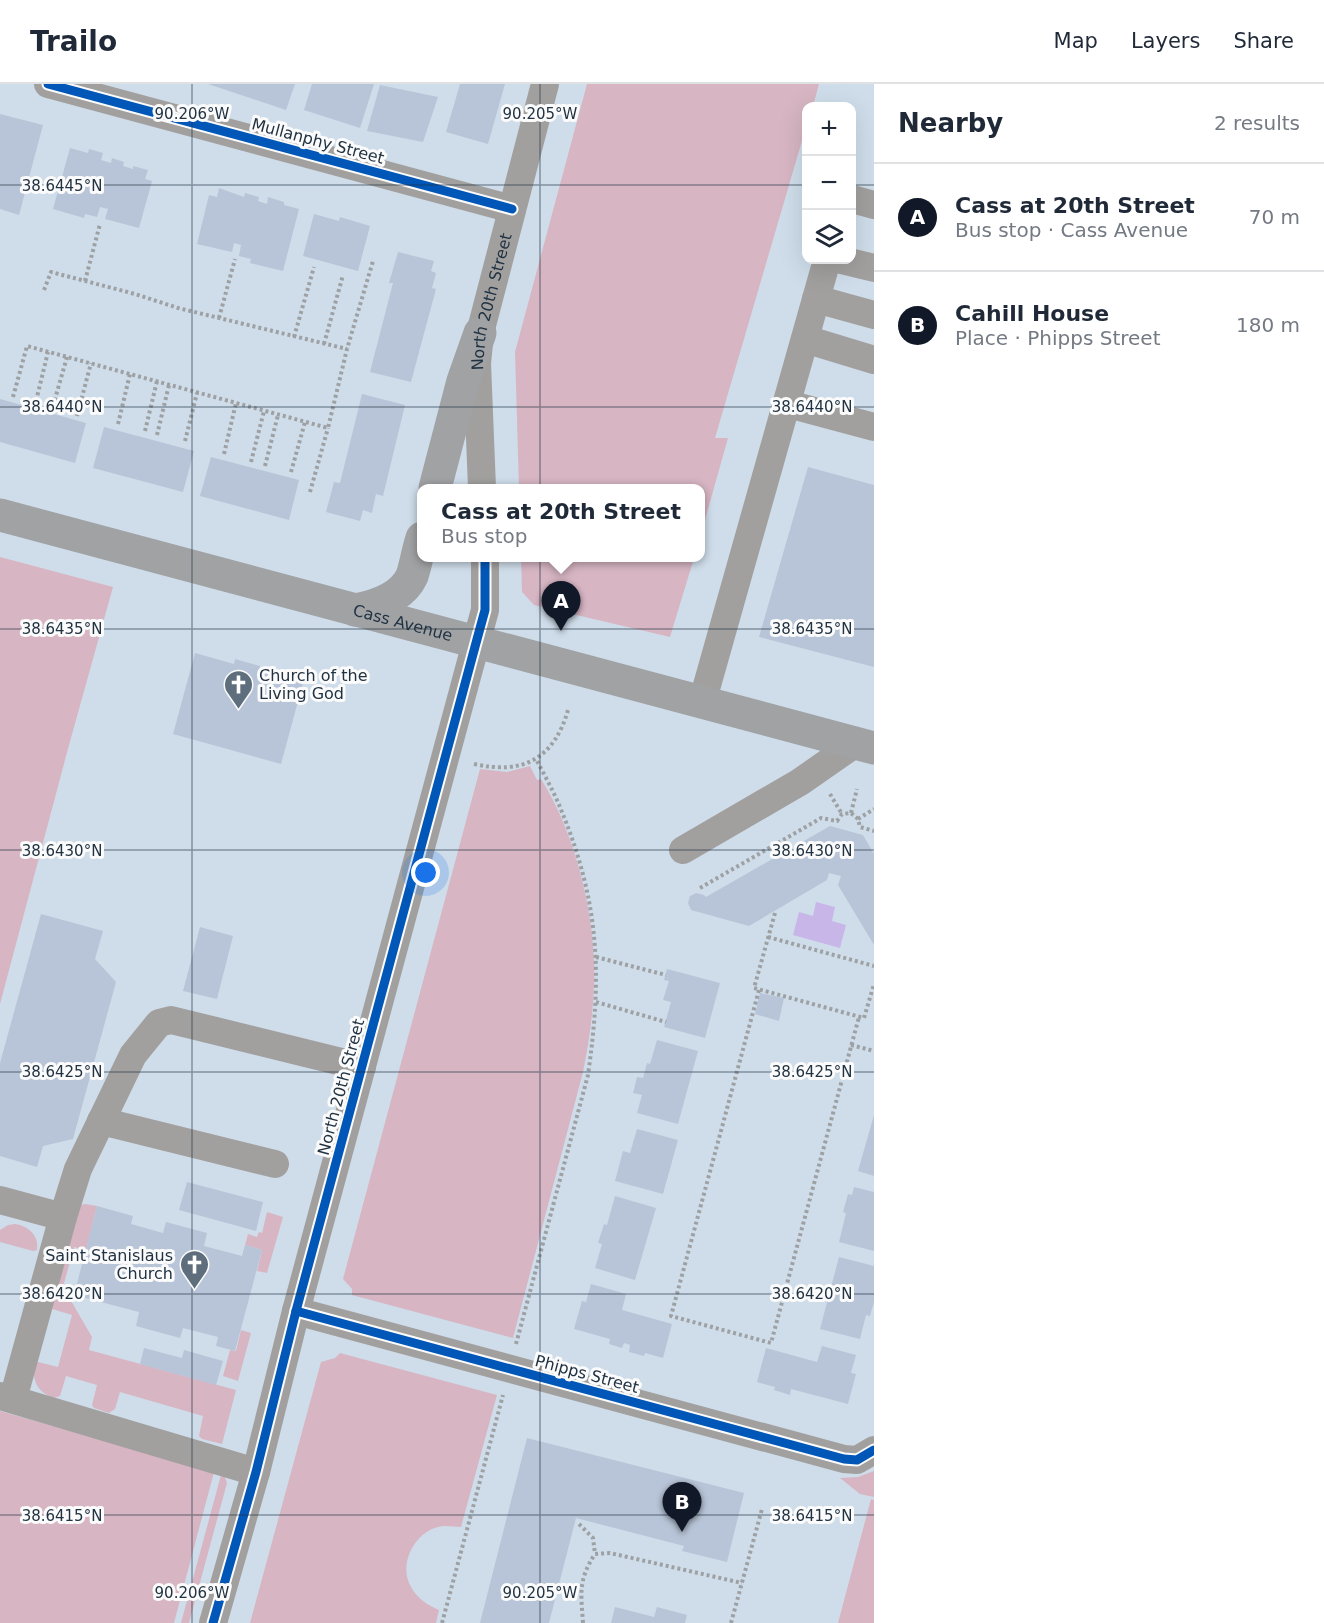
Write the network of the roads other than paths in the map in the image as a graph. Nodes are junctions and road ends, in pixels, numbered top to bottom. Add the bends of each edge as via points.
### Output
1 (48, 84) edge
2 (545, 84) edge
3 (856, 200) edge
4 (874, 205) edge
5 (512, 209) junction
6 (826, 264) edge
7 (856, 264) edge
8 (874, 268) edge
9 (816, 299) junction
10 (874, 315) edge
11 (480, 333) junction
12 (805, 339) junction
13 (874, 360) edge
14 (788, 404) junction
15 (874, 427) edge
16 (436, 484) edge
17 (482, 484) edge
18 (0, 515) edge
19 (417, 556) edge
20 (485, 562) edge
21 (355, 610) junction
22 (476, 642) junction
23 (702, 703) junction
24 (869, 748) edge
25 (683, 850) dead end
26 (362, 1067) junction
27 (101, 1121) junction
28 (275, 1164) dead end
29 (0, 1200) edge
30 (63, 1217) junction
31 (296, 1311) junction
32 (6, 1397) edge
33 (872, 1452) edge
34 (256, 1472) junction
35 (213, 1623) edge

1 - 5 street, Mullanphy Street
2 - 5 street, North 20th Street
3 - 4 street
5 - 11 street, North 20th Street
6 - 9 street
7 - 8 street
9 - 10 street
9 - 12 street
11 - 16 main road
11 - 17 street, North 20th Street via 477,363
12 - 13 street
12 - 14 street
14 - 15 street
14 - 23 street
18 - 21 main road, Cass Avenue
19 - 21 main road via 411,578 399,592 381,604
20 - 22 street, North 20th Street via 485,610
21 - 22 main road, Cass Avenue
22 - 23 main road, Cass Avenue
22 - 26 street, North 20th Street
23 - 24 main road, Cass Avenue
24 - 25 street via 800,782
26 - 27 street via 171,1020 159,1023 133,1055
26 - 31 street, North 20th Street
27 - 28 street
27 - 30 street via 78,1169
29 - 30 street
30 - 32 street
31 - 33 street, Phipps Street via 844,1459 857,1460
31 - 34 street, North 20th Street
32 - 34 street
34 - 35 street, North 20th Street

